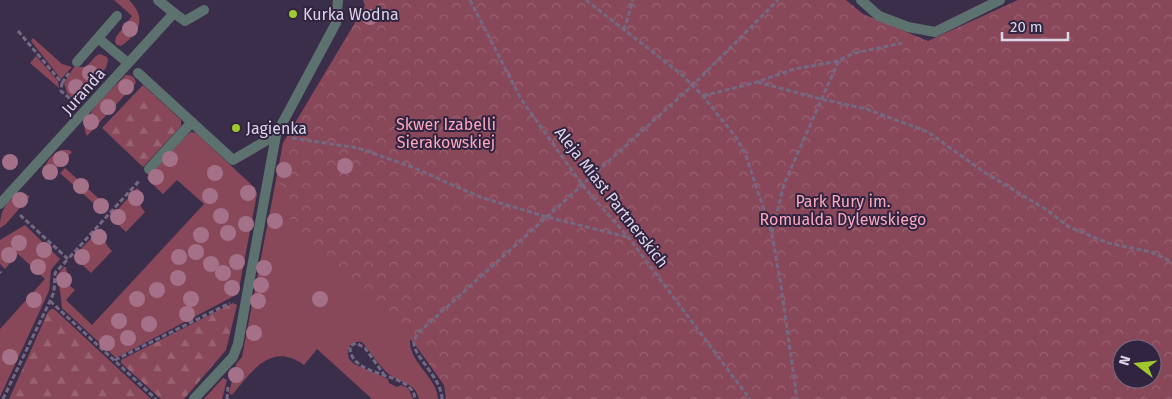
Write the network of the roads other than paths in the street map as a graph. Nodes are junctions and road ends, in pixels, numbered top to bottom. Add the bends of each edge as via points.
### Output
1 (158, 0) edge
2 (338, 0) edge
3 (861, 0) edge
4 (1000, 0) edge
5 (204, 10) dead end
6 (174, 13) junction
7 (117, 16) dead end
8 (98, 38) junction
9 (77, 62) dead end
10 (128, 64) junction
11 (138, 73) dead end
12 (192, 122) junction
13 (276, 135) junction
14 (149, 169) road end
15 (0, 204) edge
16 (194, 399) edge

1 - 6 street
2 - 13 street via 336,23
3 - 4 street via 879,16 908,27 935,32
5 - 6 street via 184,21
6 - 10 street, Juranda
7 - 8 street
8 - 9 street
8 - 10 street
10 - 15 street, Juranda
11 - 12 street
12 - 13 street via 233,160
12 - 14 street
13 - 16 street via 238,344 233,357

